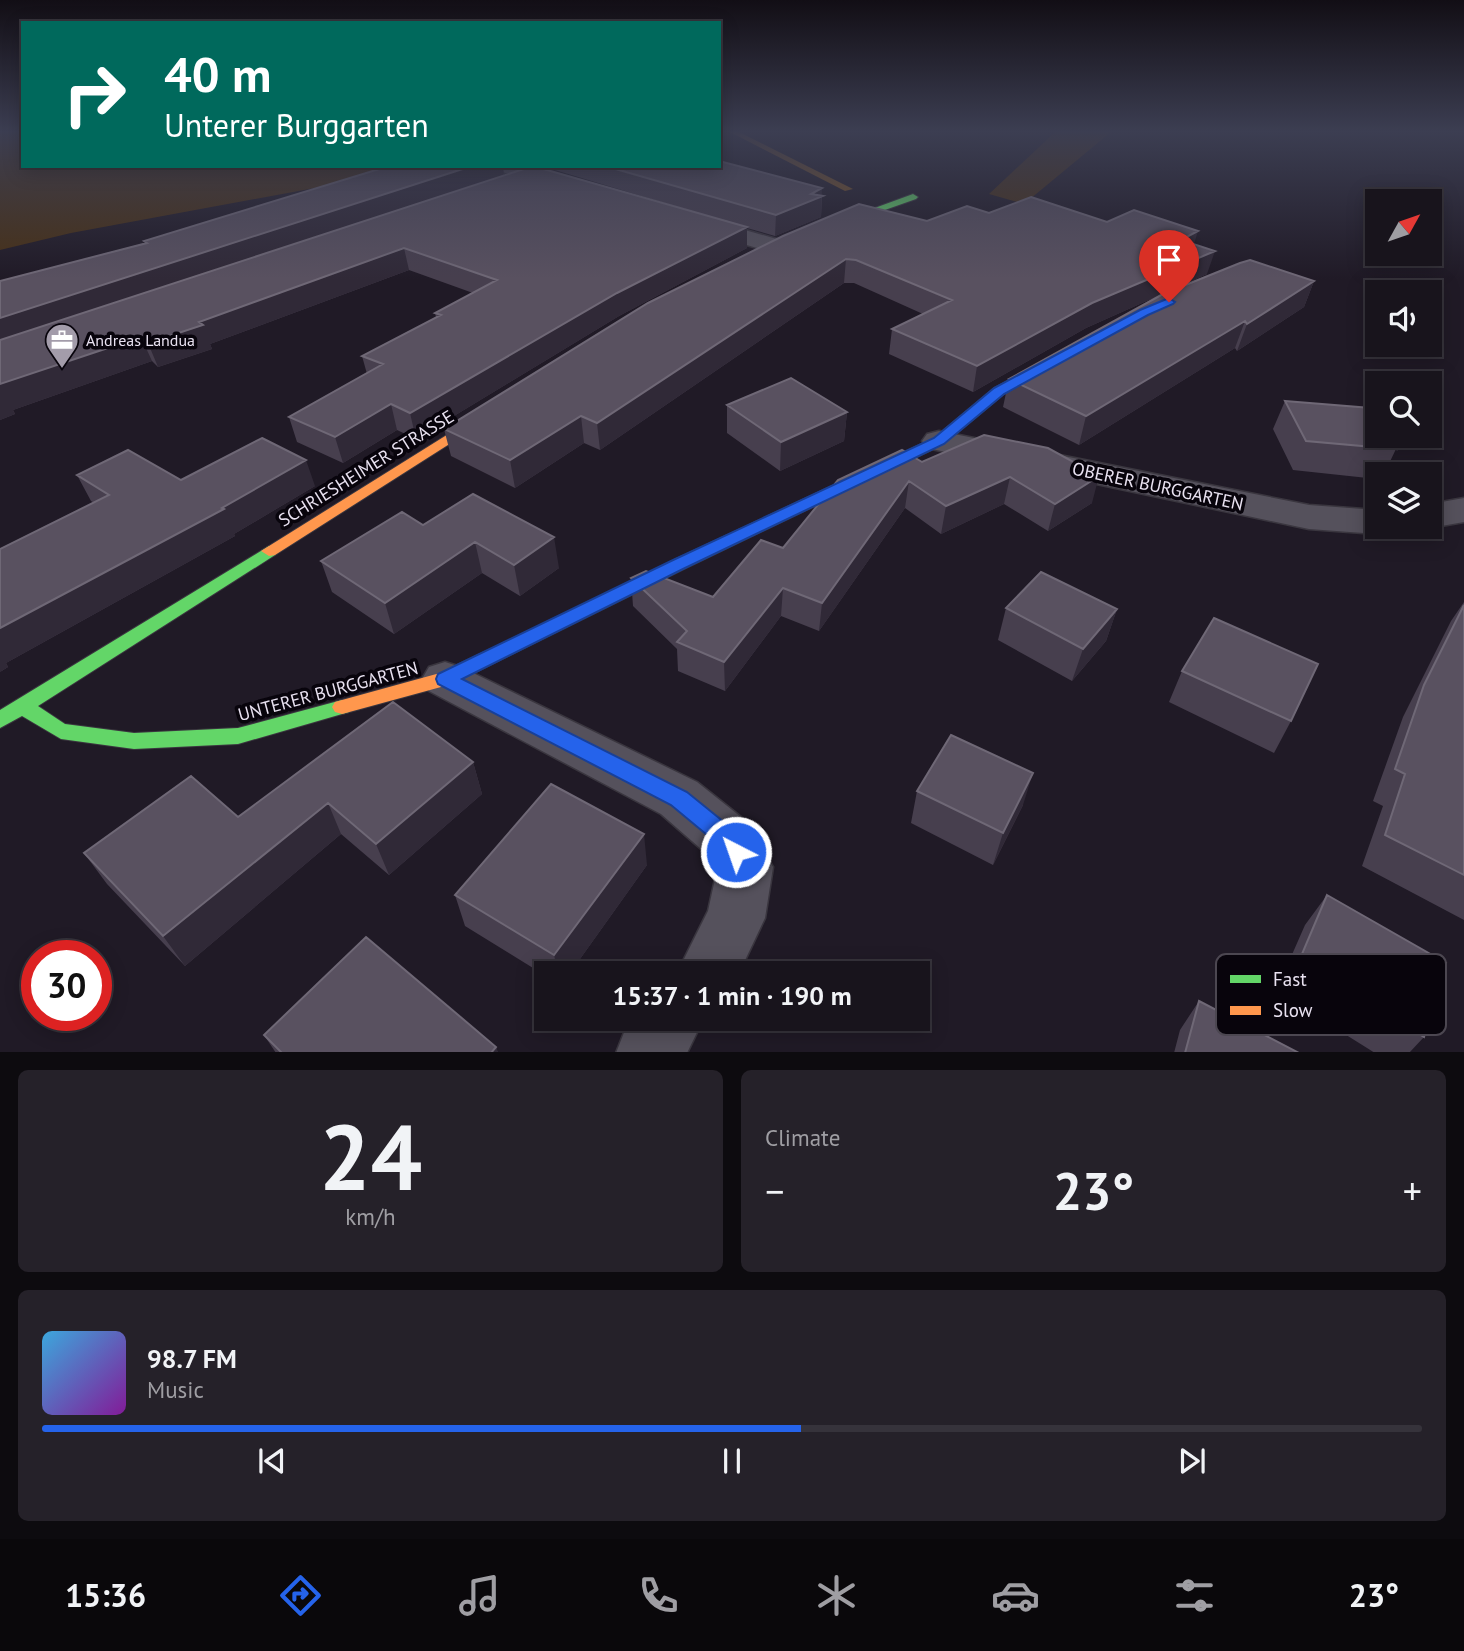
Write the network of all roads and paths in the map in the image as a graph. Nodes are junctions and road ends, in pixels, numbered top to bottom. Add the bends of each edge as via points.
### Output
1 (557, 181) edge
2 (587, 190) edge
3 (913, 197) dead end
4 (676, 217) edge
5 (815, 232) edge
6 (784, 244) joint
7 (755, 258) edge
8 (1071, 352) edge
9 (508, 401) edge
10 (939, 441) junction
11 (1464, 510) edge
12 (1442, 514) edge
13 (1365, 521) edge
14 (445, 679) junction
15 (23, 706) junction
16 (0, 720) edge
17 (713, 961) edge
18 (663, 1031) edge
19 (648, 1052) edge

1 - 2 street
3 - 5 street
4 - 6 street
6 - 7 street
8 - 10 street, UNTERER BURGGARTEN via 999,391
9 - 15 street, SCHRIESHEIMER STRASSE
10 - 13 street, OBERER BURGGARTEN via 1309,517
10 - 14 street, UNTERER BURGGARTEN
11 - 12 street
14 - 15 street, UNTERER BURGGARTEN via 237,736 134,741 61,731
14 - 17 street via 679,798 727,838 745,867 736,918
15 - 16 street, SCHRIESHEIMER STRASSE
18 - 19 street

